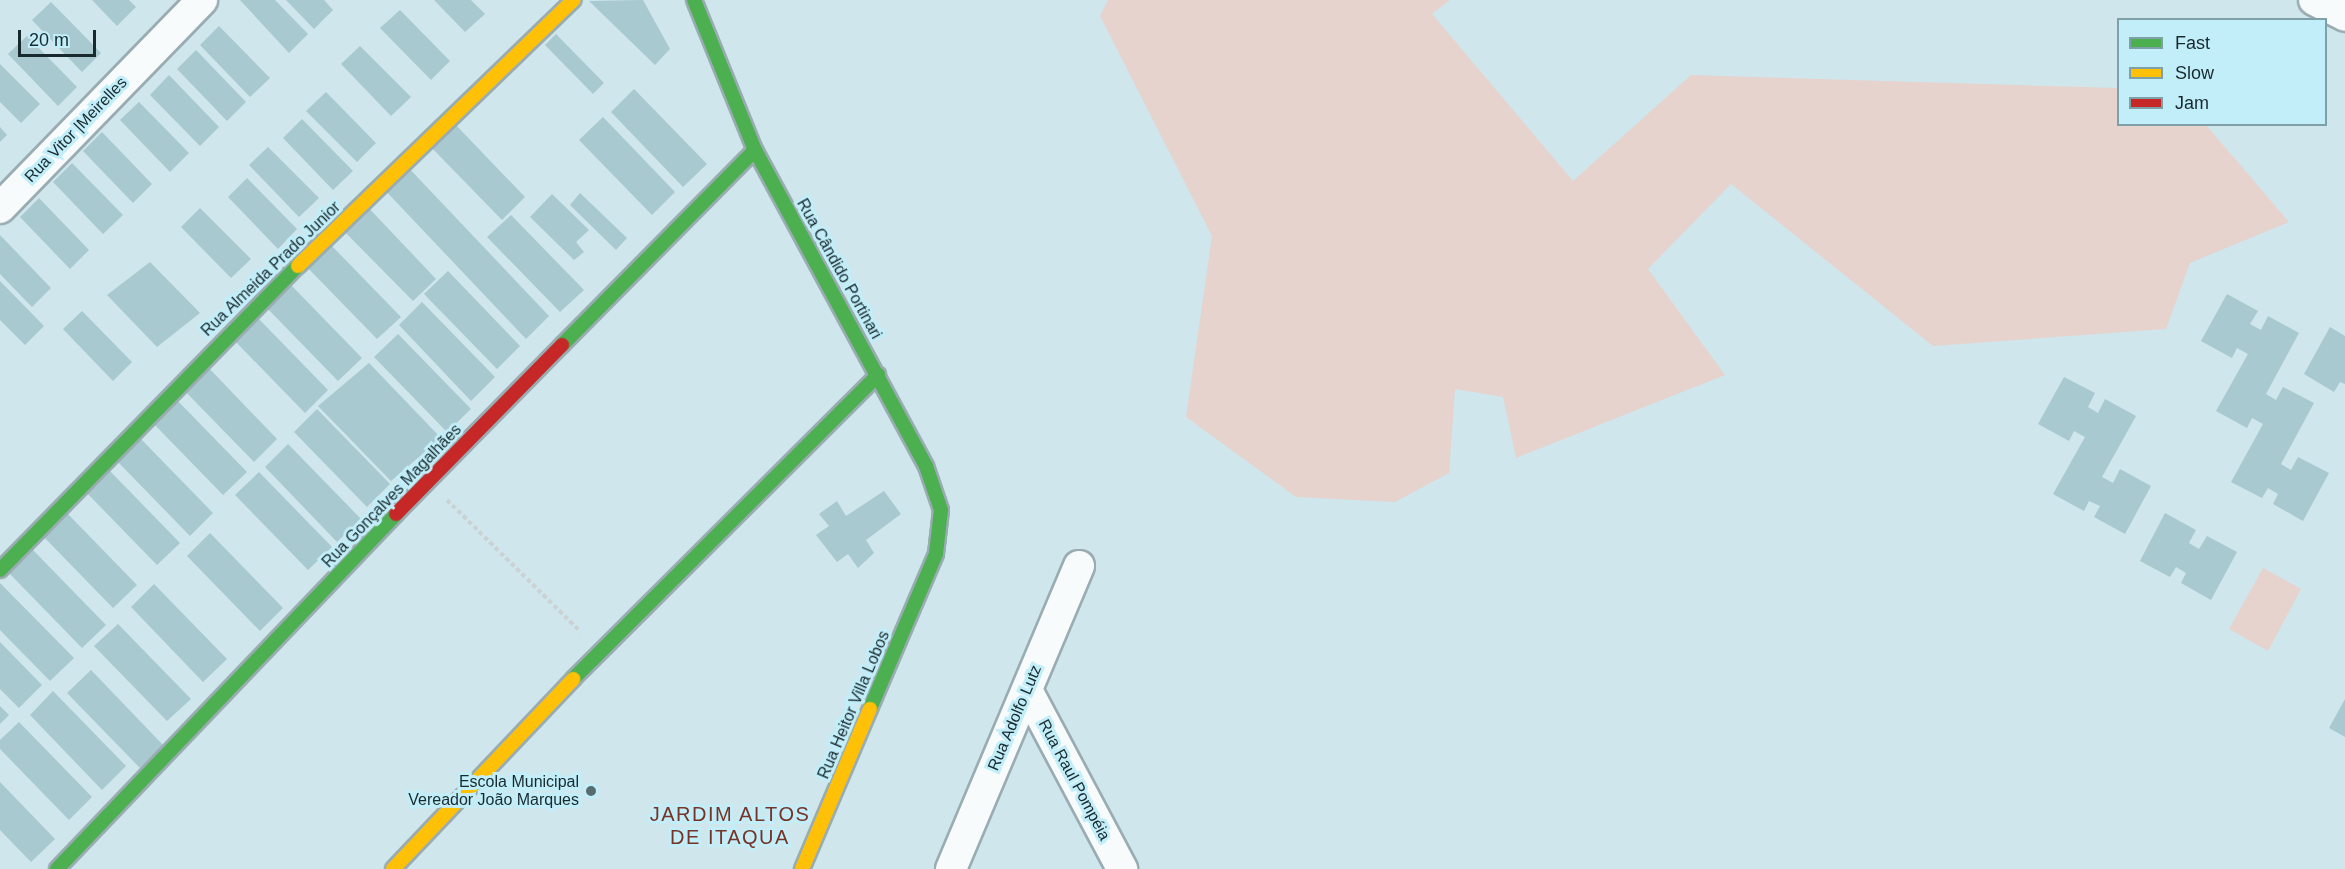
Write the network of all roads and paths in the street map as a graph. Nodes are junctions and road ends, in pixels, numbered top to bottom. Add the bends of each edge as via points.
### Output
1 (202, 0) edge
2 (573, 0) edge
3 (694, 0) edge
4 (2314, 0) edge
5 (2345, 16) edge
6 (755, 150) junction
7 (0, 208) edge
8 (878, 375) junction
9 (428, 481) junction
10 (936, 554) joint
11 (1079, 566) dead end
12 (0, 570) edge
13 (600, 651) junction
14 (1027, 690) junction
15 (57, 869) edge
16 (393, 869) edge
17 (802, 869) edge
18 (951, 869) edge
19 (1122, 869) edge

1 - 7 street, Rua Vitor |Meirelles
2 - 12 street, Rua Almeida Prado Junior via 238,322
3 - 6 street, Rua Cândido Portinari
4 - 5 street
6 - 8 street, Rua Cândido Portinari
6 - 9 street, Rua Gonçalves Magalhães
8 - 10 street, Rua Cândido Portinari via 938,493 941,532
8 - 13 street
9 - 13 path
9 - 15 street, Rua Gonçalves Magalhães
10 - 17 street, Rua Heitor Villa Lobos
11 - 14 street, Rua Adolfo Lutz
13 - 16 street
14 - 18 street, Rua Adolfo Lutz
14 - 19 street, Rua Raul Pompéia

